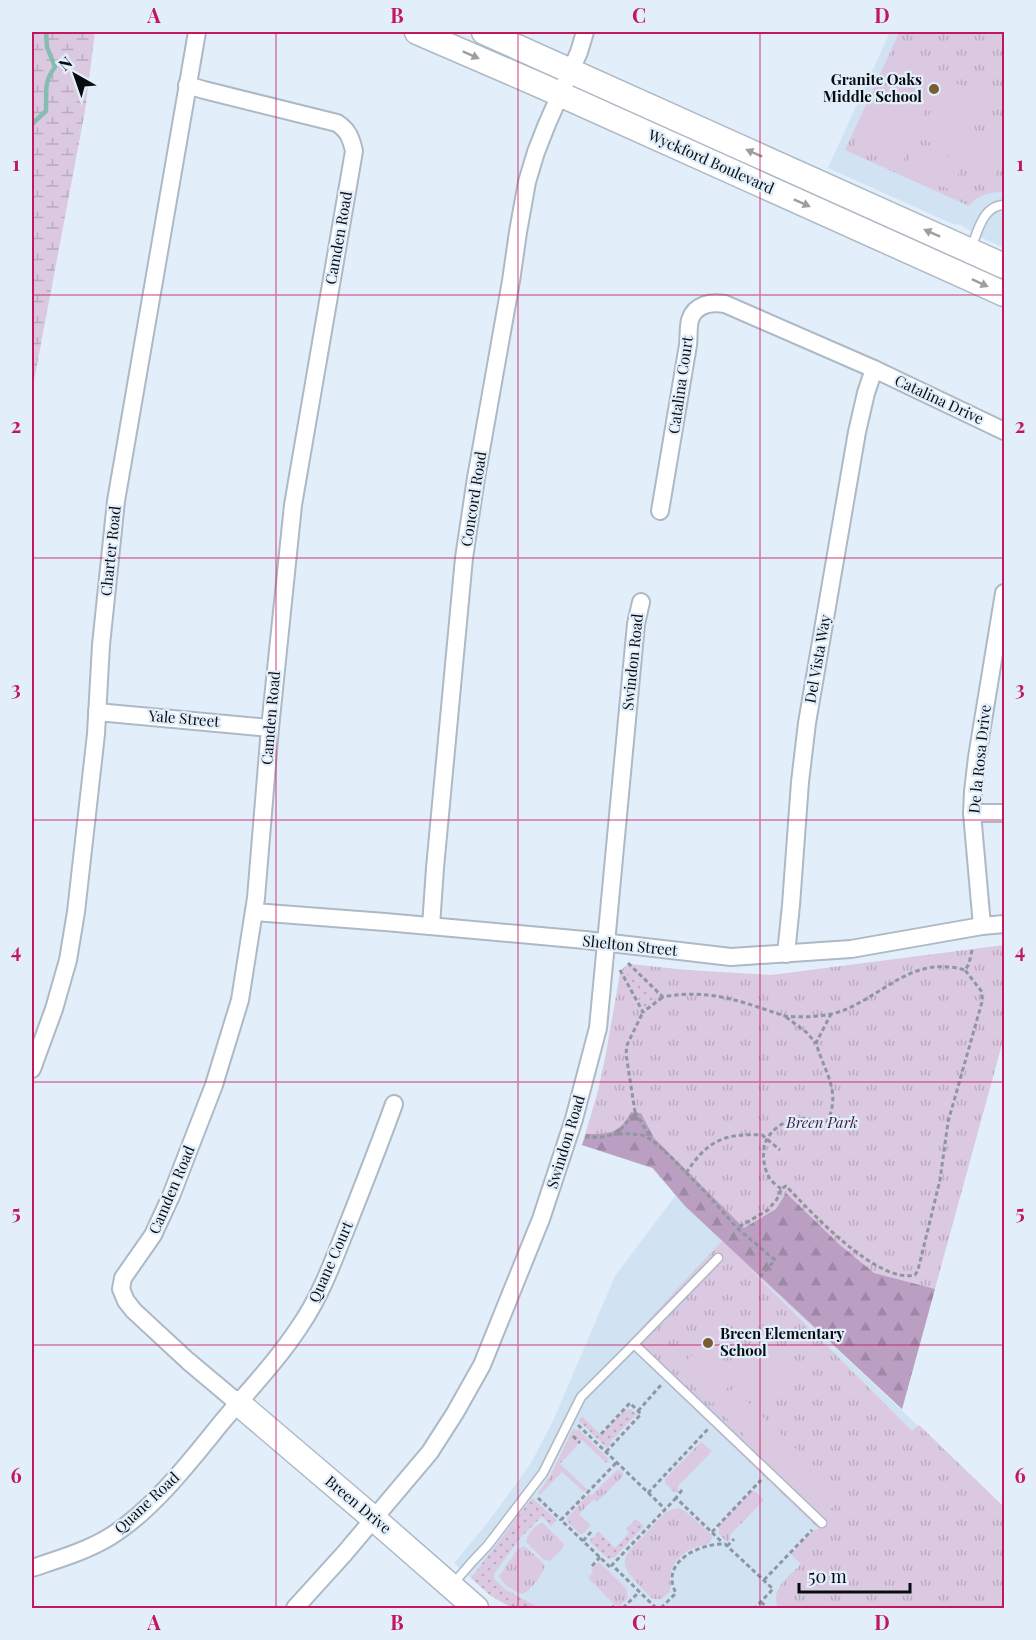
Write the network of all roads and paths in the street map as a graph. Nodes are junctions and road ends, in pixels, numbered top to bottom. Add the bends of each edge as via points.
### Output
1 (197, 32) edge
2 (417, 32) edge
3 (484, 32) edge
4 (585, 32) edge
5 (565, 82) junction
6 (187, 85) junction
7 (1005, 205) edge
8 (970, 250) junction
9 (1005, 266) edge
10 (1005, 294) edge
11 (874, 369) junction
12 (1005, 431) edge
13 (660, 511) dead end
14 (1005, 593) edge
15 (641, 602) dead end
16 (98, 712) junction
17 (270, 728) junction
18 (972, 813) junction
19 (1005, 813) edge
20 (254, 912) junction
21 (1005, 924) edge
22 (432, 926) junction
23 (982, 926) junction
24 (605, 942) junction
25 (972, 950) dead end
26 (786, 954) junction
27 (628, 963) dead end
28 (620, 970) dead end
29 (965, 970) junction
30 (663, 997) junction
31 (643, 1012) junction
32 (831, 1014) junction
33 (785, 1016) junction
34 (816, 1043) junction
35 (32, 1069) edge
36 (394, 1104) dead end
37 (635, 1112) junction
38 (618, 1133) junction
39 (583, 1137) dead end
40 (767, 1139) junction
41 (652, 1140) junction
42 (780, 1149) dead end
43 (687, 1173) junction
44 (781, 1189) junction
45 (737, 1228) junction
46 (718, 1258) dead end
47 (760, 1277) dead end
48 (634, 1344) junction
49 (669, 1377) junction
50 (238, 1403) junction
51 (638, 1411) junction
52 (571, 1417) junction
53 (715, 1422) junction
54 (601, 1434) dead end
55 (606, 1452) junction
56 (616, 1463) junction
57 (604, 1465) dead end
58 (609, 1470) junction
59 (768, 1472) junction
60 (586, 1484) dead end
61 (591, 1489) junction
62 (530, 1490) junction
63 (682, 1490) dead end
64 (648, 1493) junction
65 (676, 1498) junction
66 (665, 1509) junction
67 (374, 1518) junction
68 (561, 1520) junction
69 (821, 1522) joint
70 (591, 1532) dead end
71 (712, 1532) junction
72 (734, 1539) dead end
73 (583, 1541) junction
74 (726, 1545) junction
75 (600, 1557) junction
76 (612, 1565) junction
77 (592, 1566) dead end
78 (32, 1568) edge
79 (764, 1580) junction
80 (451, 1587) junction
81 (639, 1592) junction
82 (761, 1602) junction
83 (295, 1608) edge
84 (476, 1608) edge
85 (623, 1608) edge
86 (656, 1608) edge
87 (661, 1608) edge
88 (755, 1608) edge
89 (768, 1608) edge

1 - 6 street, Charter Road
2 -> 5 street, Wyckford Boulevard
3 - 5 street, Wyckford Boulevard
4 - 5 street, Concord Road
8 -> 5 street, Wyckford Boulevard
5 -> 10 street, Wyckford Boulevard
5 - 22 street, Concord Road via 527,182 476,478 464,558
6 - 16 street, Charter Road via 116,501
6 - 17 street, Camden Road via 337,123 345,128 354,151 293,505
7 - 8 lane via 990,210
8 - 9 street, Wyckford Boulevard
11 - 12 street, Catalina Drive
11 - 13 street, Catalina Court via 725,304 712,302 698,308 690,320
11 - 26 street, Del Vista Way via 857,432 807,723
14 - 18 street, De la Rosa Drive via 977,757
15 - 24 street, Swindon Road
16 - 17 street, Yale Street
16 - 35 street, Charter Road via 68,960
17 - 20 street, Camden Road
18 - 19 street
18 - 23 street, De la Rosa Drive
20 - 22 street, Shelton Street
20 - 50 street, Camden Road via 240,1000 214,1084 162,1216 123,1278 122,1289 134,1311
21 - 23 street, Shelton Street
22 - 24 street, Shelton Street
23 - 26 street, Shelton Street via 851,949
24 - 26 street, Shelton Street via 731,957
24 - 67 street, Swindon Road via 598,1028 574,1119 541,1219 483,1365 430,1452
25 - 29 path
27 - 30 path
28 - 31 path
29 - 32 path via 917,970
29 - 44 path via 982,992 982,1002 948,1122 938,1189 915,1275 890,1272 862,1257 786,1186
30 - 31 path
30 - 33 path via 723,997
31 - 37 path via 626,1054
32 - 33 path
32 - 34 path
33 - 34 path
34 - 40 path via 832,1083 829,1119 824,1127 806,1119 791,1120 779,1125
36 - 50 street, Quane Court via 319,1293 274,1362
37 - 38 path
37 - 41 path
38 - 39 path
38 - 41 path
40 - 42 path
40 - 43 path via 746,1134 725,1138 704,1150
40 - 44 path via 763,1152 765,1166 770,1179
41 - 43 path
43 - 45 path
44 - 45 path via 768,1210
45 - 47 path via 775,1260
46 - 48 lane
48 - 49 lane
48 - 52 lane via 581,1397
49 - 51 path
49 - 53 lane
50 - 67 street, Breen Drive
50 - 78 street, Quane Road via 179,1475 135,1517 112,1535 79,1552
51 - 54 path via 630,1403
51 - 55 path via 641,1414
52 - 55 path
52 - 62 lane via 543,1473
53 - 59 lane
53 - 64 path
55 - 56 path
56 - 58 path
56 - 64 path
57 - 58 path
58 - 61 path
59 - 69 lane
59 - 71 path
60 - 61 path
61 - 68 path
62 - 68 path
62 - 80 lane
63 - 65 path
64 - 66 path
65 - 66 path
65 - 71 path
66 - 76 path
67 - 80 street, Breen Drive
67 - 83 street, Swindon Road
68 - 73 path
69 - 79 path
70 - 73 path
71 - 74 path
72 - 74 path
73 - 75 path
74 - 79 path
74 - 87 path via 695,1550 682,1559 673,1578 676,1593
75 - 76 path
75 - 77 path
76 - 81 path
79 - 82 path via 773,1589
80 - 84 street, Breen Drive
81 - 85 path
81 - 86 path
82 - 88 path
82 - 89 path

